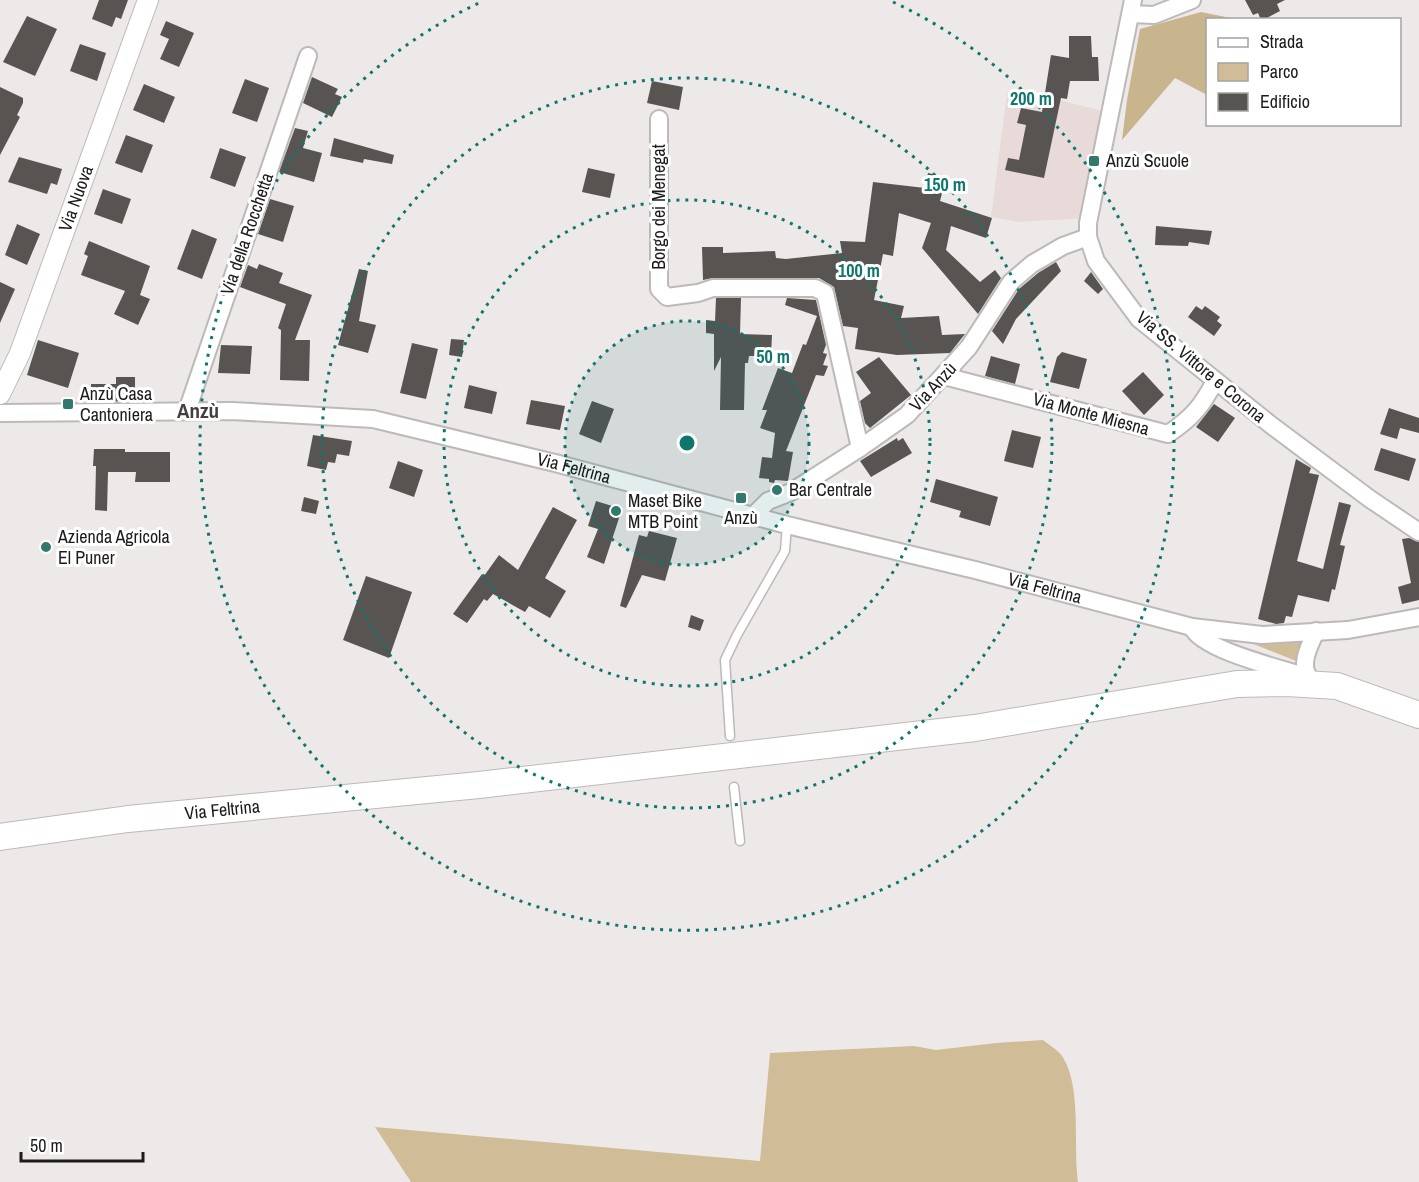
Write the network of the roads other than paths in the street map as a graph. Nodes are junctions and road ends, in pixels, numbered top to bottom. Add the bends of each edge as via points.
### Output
1 (148, 0) edge
2 (1192, 0) edge
3 (1132, 7) edge
4 (308, 56) dead end
5 (659, 119) dead end
6 (1088, 237) junction
7 (944, 376) junction
8 (1215, 381) junction
9 (0, 394) edge
10 (187, 411) junction
11 (0, 413) edge
12 (860, 448) junction
13 (754, 515) junction
14 (787, 525) junction
15 (1419, 532) edge
16 (1419, 617) edge
17 (1192, 627) junction
18 (1316, 632) junction
19 (1309, 677) junction
20 (1337, 686) junction
21 (1419, 715) edge
22 (729, 736) dead end
23 (734, 787) dead end
24 (0, 837) edge
25 (740, 841) dead end

1 - 9 street, Via Nuova via 20,353
2 - 3 street via 1154,15
3 - 6 street, Via SS. Vittore e Corona
4 - 10 street, Via della Rocchetta
5 - 12 street, Borgo dei Menegat via 660,289 667,297 713,288 815,288 825,293
6 - 7 street, Via Anzù via 1032,264 1011,282 969,347
6 - 8 street, Via SS. Vittore e Corona via 1096,261 1139,319
7 - 8 street, Via Monte Miesna via 1168,434 1204,403
7 - 12 street, Via Anzù via 907,415
8 - 15 street, Via SS. Vittore e Corona via 1370,500
10 - 11 street, Via Feltrina
10 - 13 street, Via Feltrina via 373,419
12 - 13 street, Via Anzù via 791,492 768,501
13 - 14 street, Via Feltrina
14 - 17 street, Via Feltrina
14 - 22 lane via 785,551 725,660
16 - 18 street
17 - 18 street via 1262,635
17 - 19 street, Via Feltrina via 1201,639 1223,650
18 - 19 street via 1305,663
19 - 20 street, Via Feltrina
20 - 21 main road, Via Feltrina
20 - 24 main road, Via Feltrina via 1236,684 975,728 128,819
23 - 25 lane

